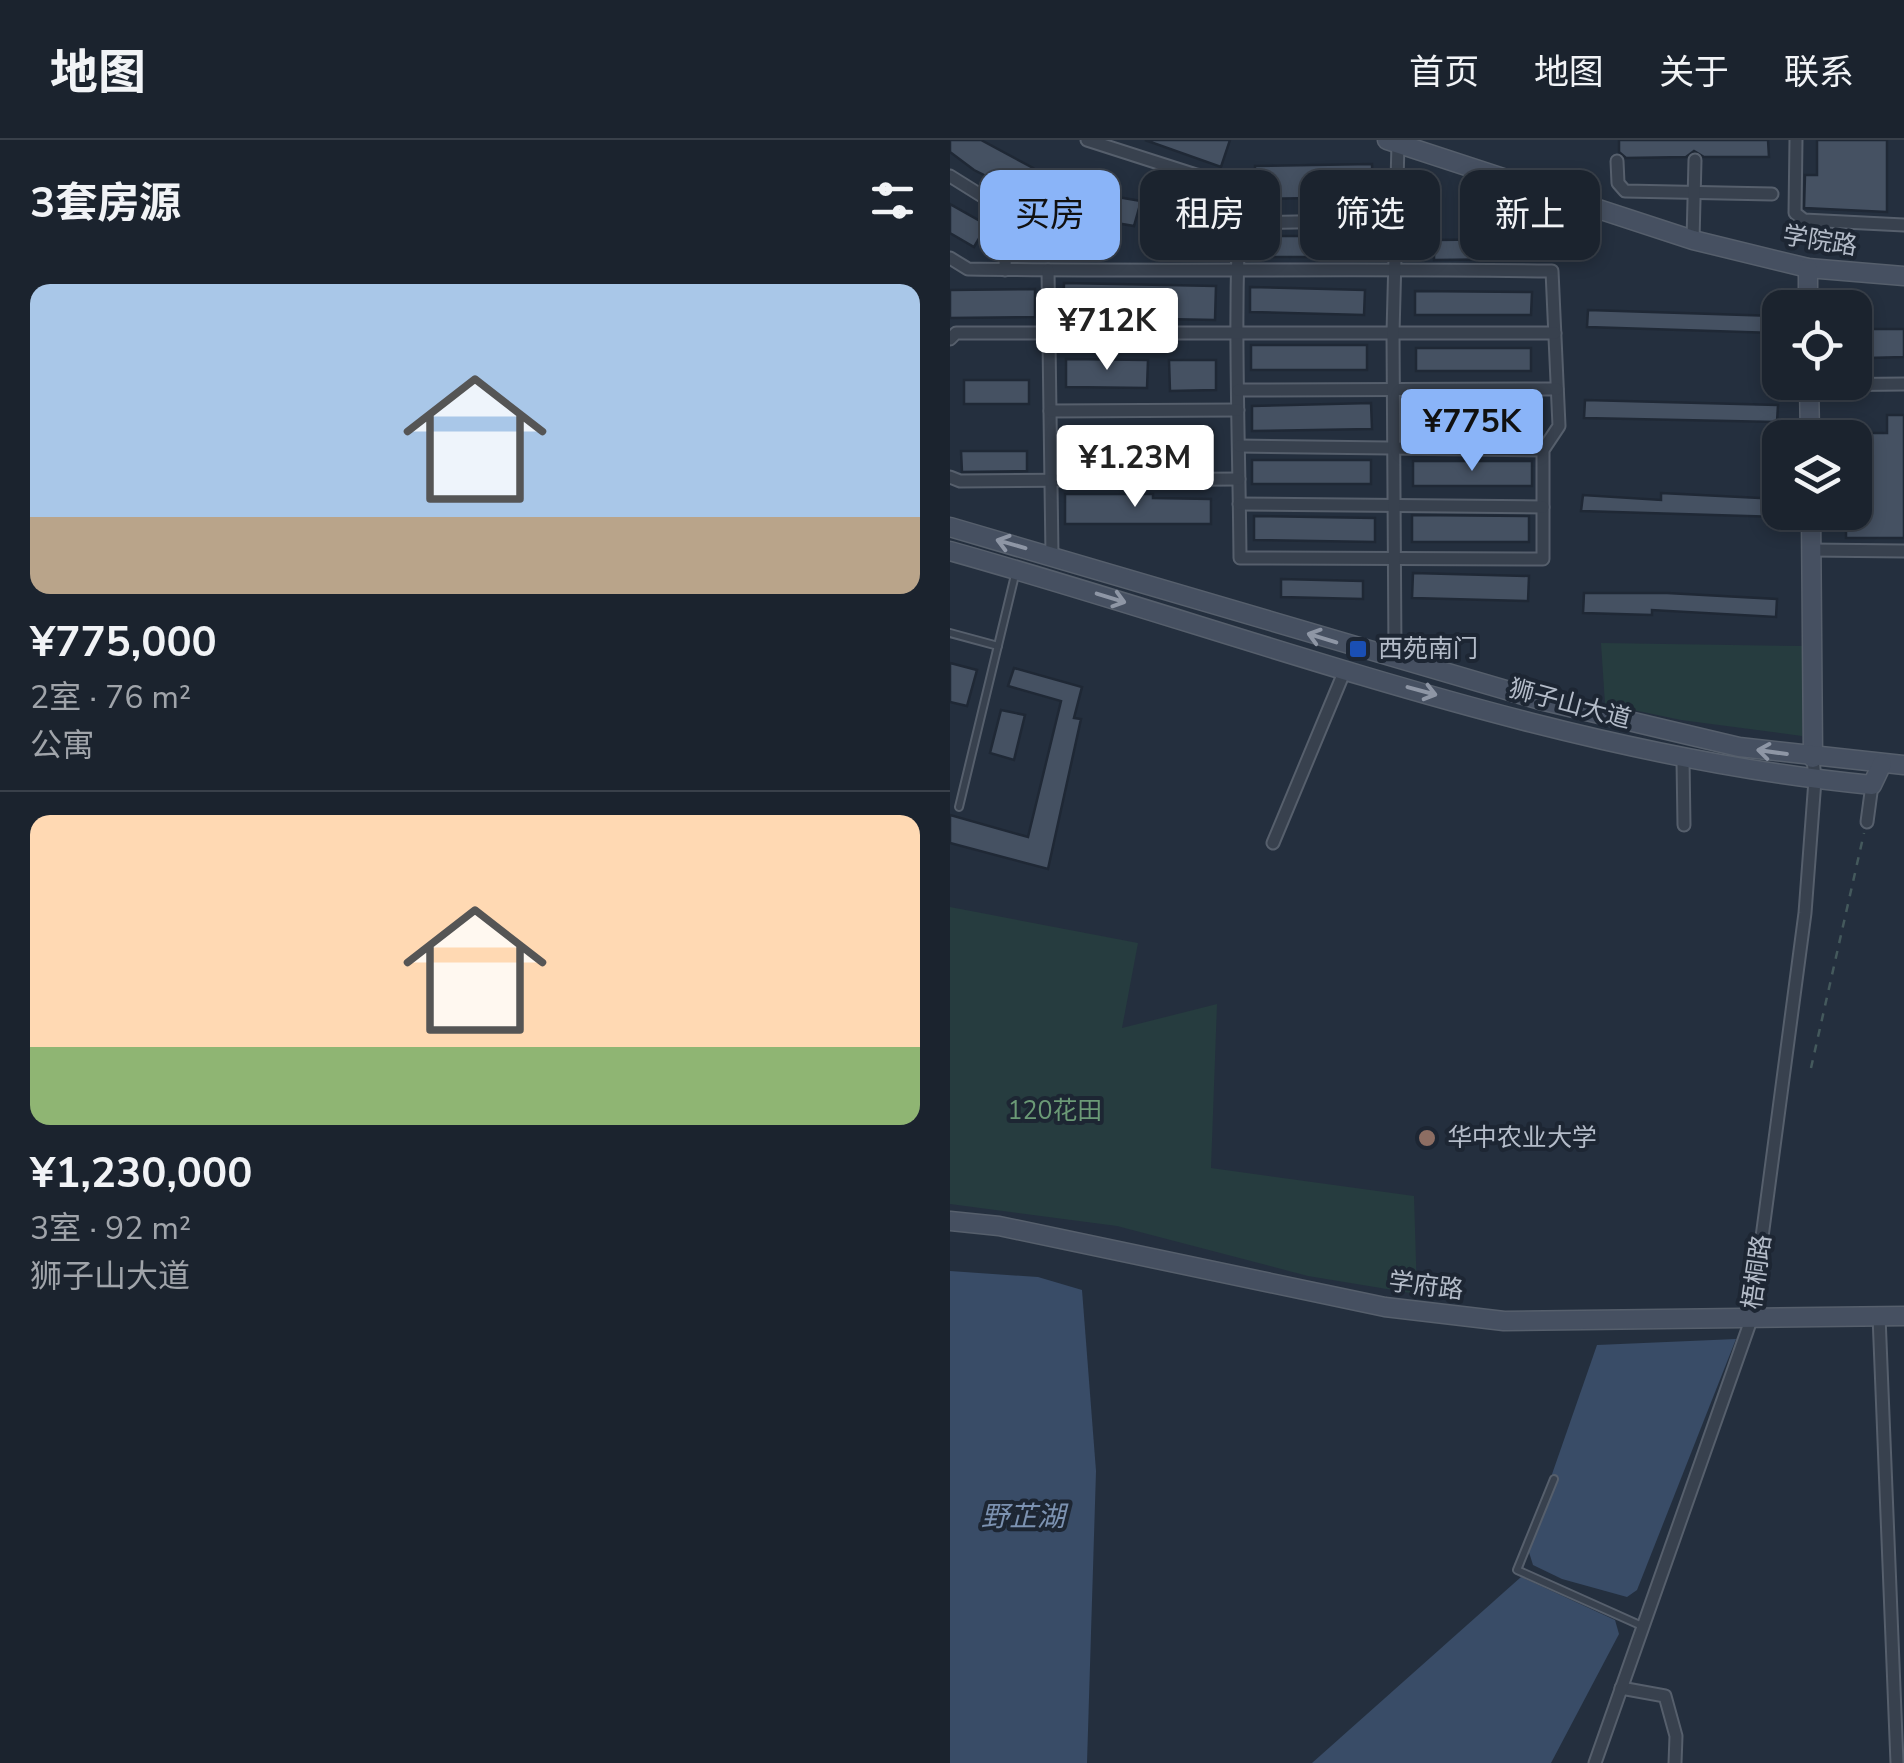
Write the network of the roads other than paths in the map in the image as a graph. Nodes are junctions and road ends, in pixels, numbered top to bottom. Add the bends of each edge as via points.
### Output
1 (1086, 140) edge
2 (1796, 140) edge
3 (1392, 142) edge
4 (1696, 160) dead end
5 (1618, 161) dead end
6 (1180, 170) edge
7 (1393, 170) edge
8 (950, 176) edge
9 (1694, 194) junction
10 (1772, 194) dead end
11 (1904, 225) edge
12 (1693, 240) junction
13 (950, 258) edge
14 (1237, 260) edge
15 (1395, 260) edge
16 (1395, 268) junction
17 (1808, 268) junction
18 (1005, 270) junction
19 (1048, 270) junction
20 (1237, 273) junction
21 (1904, 276) edge
22 (1808, 290) edge
23 (1394, 333) junction
24 (1555, 333) junction
25 (1049, 334) junction
26 (1237, 334) junction
27 (950, 339) edge
28 (1872, 384) edge
29 (1904, 384) edge
30 (1394, 388) junction
31 (1557, 389) junction
32 (1238, 390) junction
33 (1238, 410) junction
34 (1050, 411) junction
35 (1394, 445) junction
36 (1239, 446) junction
37 (1543, 450) junction
38 (950, 477) edge
39 (1239, 479) junction
40 (1050, 481) junction
41 (1240, 504) junction
42 (1395, 504) junction
43 (1543, 507) junction
44 (950, 527) edge
45 (1811, 530) edge
46 (1812, 550) junction
47 (950, 551) edge
48 (1904, 551) edge
49 (1052, 555) junction
50 (1396, 557) junction
51 (1016, 570) junction
52 (950, 633) edge
53 (998, 646) junction
54 (1395, 655) junction
55 (1345, 670) junction
56 (1813, 758) junction
57 (1683, 760) junction
58 (1882, 764) junction
59 (1904, 765) edge
60 (1815, 780) junction
61 (1872, 785) junction
62 (959, 807) dead end
63 (1866, 822) road end
64 (1684, 824) dead end
65 (1272, 843) dead end
66 (950, 1221) edge
67 (1879, 1316) junction
68 (1904, 1316) edge
69 (1751, 1320) junction
70 (1554, 1478) dead end
71 (1643, 1626) junction
72 (1621, 1688) junction
73 (1595, 1763) edge
74 (1676, 1763) edge
75 (1897, 1763) edge

1 - 6 street
2 - 11 street via 1796,213 1804,220
3 - 7 street
3 - 12 street, 学院路
4 - 9 street
5 - 9 street via 1625,192
8 - 18 street via 1006,211
9 - 10 street
9 - 12 street
12 - 17 street, 学院路
13 - 18 street via 968,269
14 - 20 street
15 - 16 street
16 - 20 street
16 - 23 street
16 - 24 street via 1552,271
17 - 21 street, 学院路
17 - 22 street
18 - 19 street
19 - 20 street
19 - 25 street
20 - 26 street
23 - 24 street
23 - 26 street
23 - 30 street
24 - 31 street
25 - 26 street
25 - 27 street via 956,333
25 - 34 street
26 - 32 street
28 - 29 street
30 - 31 street
30 - 32 street
30 - 35 street
31 - 37 street via 1559,426
32 - 33 street
33 - 34 street
33 - 36 street
34 - 40 street
35 - 36 street
35 - 37 street
35 - 42 street
36 - 39 street
37 - 43 street
38 - 40 street
39 - 40 street
39 - 41 street
40 - 49 street
41 - 42 street
41 - 50 street via 1240,558
42 - 43 street
42 - 50 street
43 - 50 street via 1543,560
49 -> 44 street, 狮子山大道
45 - 46 street
46 - 48 street
46 - 56 street
47 - 51 street, 狮子山大道
54 -> 49 street, 狮子山大道
50 - 54 street
51 - 53 lane
51 -> 55 street, 狮子山大道
52 - 53 lane
53 - 62 lane
56 -> 54 street, 狮子山大道 via 1540,700
55 -> 57 street, 狮子山大道
55 - 65 street
56 - 58 street, 狮子山大道
56 - 60 street, 梧桐路
57 - 60 street, 狮子山大道
57 - 64 street
58 - 59 street, 狮子山大道
58 - 61 street
60 - 61 street, 狮子山大道
60 - 69 street, 梧桐路 via 1805,913
61 - 63 street
66 - 69 street, 学府路 via 1385,1307 1504,1321
67 - 68 street, 学府路
67 - 69 street, 学府路
67 - 75 street
69 - 71 street, 梧桐路
70 - 71 lane via 1518,1570
71 - 72 street, 梧桐路
72 - 73 street, 梧桐路
72 - 74 street via 1665,1696

